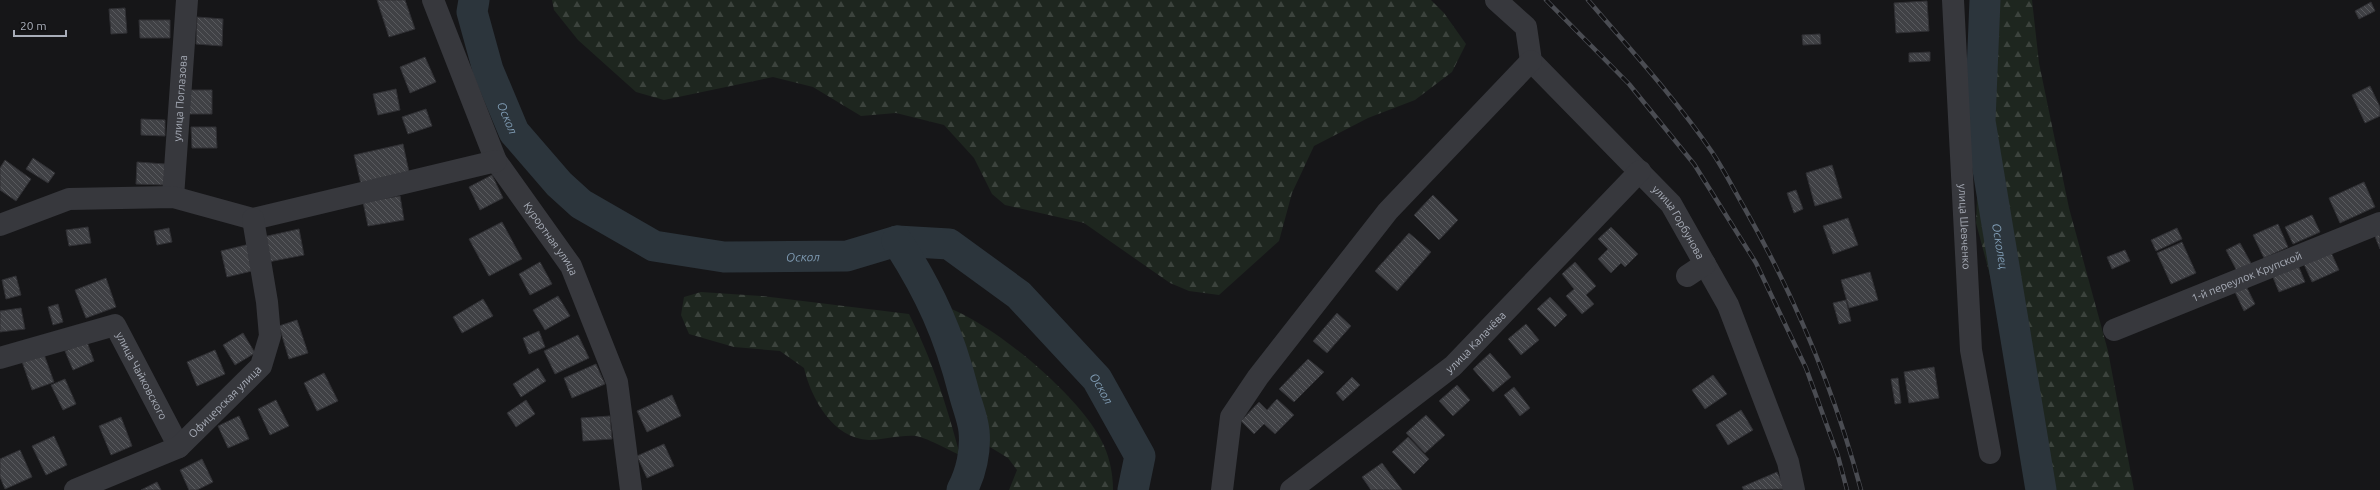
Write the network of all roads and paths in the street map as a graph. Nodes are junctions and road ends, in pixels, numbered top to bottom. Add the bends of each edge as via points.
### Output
1 (187, 0) edge
2 (433, 0) edge
3 (1496, 0) edge
4 (1953, 0) edge
5 (1531, 61) junction
6 (496, 161) junction
7 (1640, 171) junction
8 (173, 197) junction
9 (253, 219) junction
10 (2380, 223) edge
11 (0, 224) edge
12 (2114, 330) dead end
13 (0, 358) edge
14 (179, 447) junction
15 (1990, 452) dead end
16 (75, 490) edge
17 (631, 490) edge
18 (1222, 490) edge
19 (1291, 490) edge
20 (1794, 490) edge

1 - 8 street, улица Поглазова
2 - 6 street, Курортная улица
3 - 5 street via 1526,27
4 - 15 street, улица Шевченко via 1971,350
5 - 7 street, улица Горбунова
5 - 18 street via 1388,211 1258,377 1231,417
6 - 9 street
6 - 17 street, Курортная улица via 571,266 617,382
7 - 19 street, улица Калачёва via 1453,366
7 - 20 street, улица Горбунова via 1671,204 1696,270 1728,306 1788,462
8 - 9 street
8 - 11 street via 69,199
9 - 14 street, Офицерская улица via 270,336 261,366
10 - 12 street, 1-й переулок Крупской
13 - 14 street, улица Чайковского via 115,325
14 - 16 street, Офицерская улица

